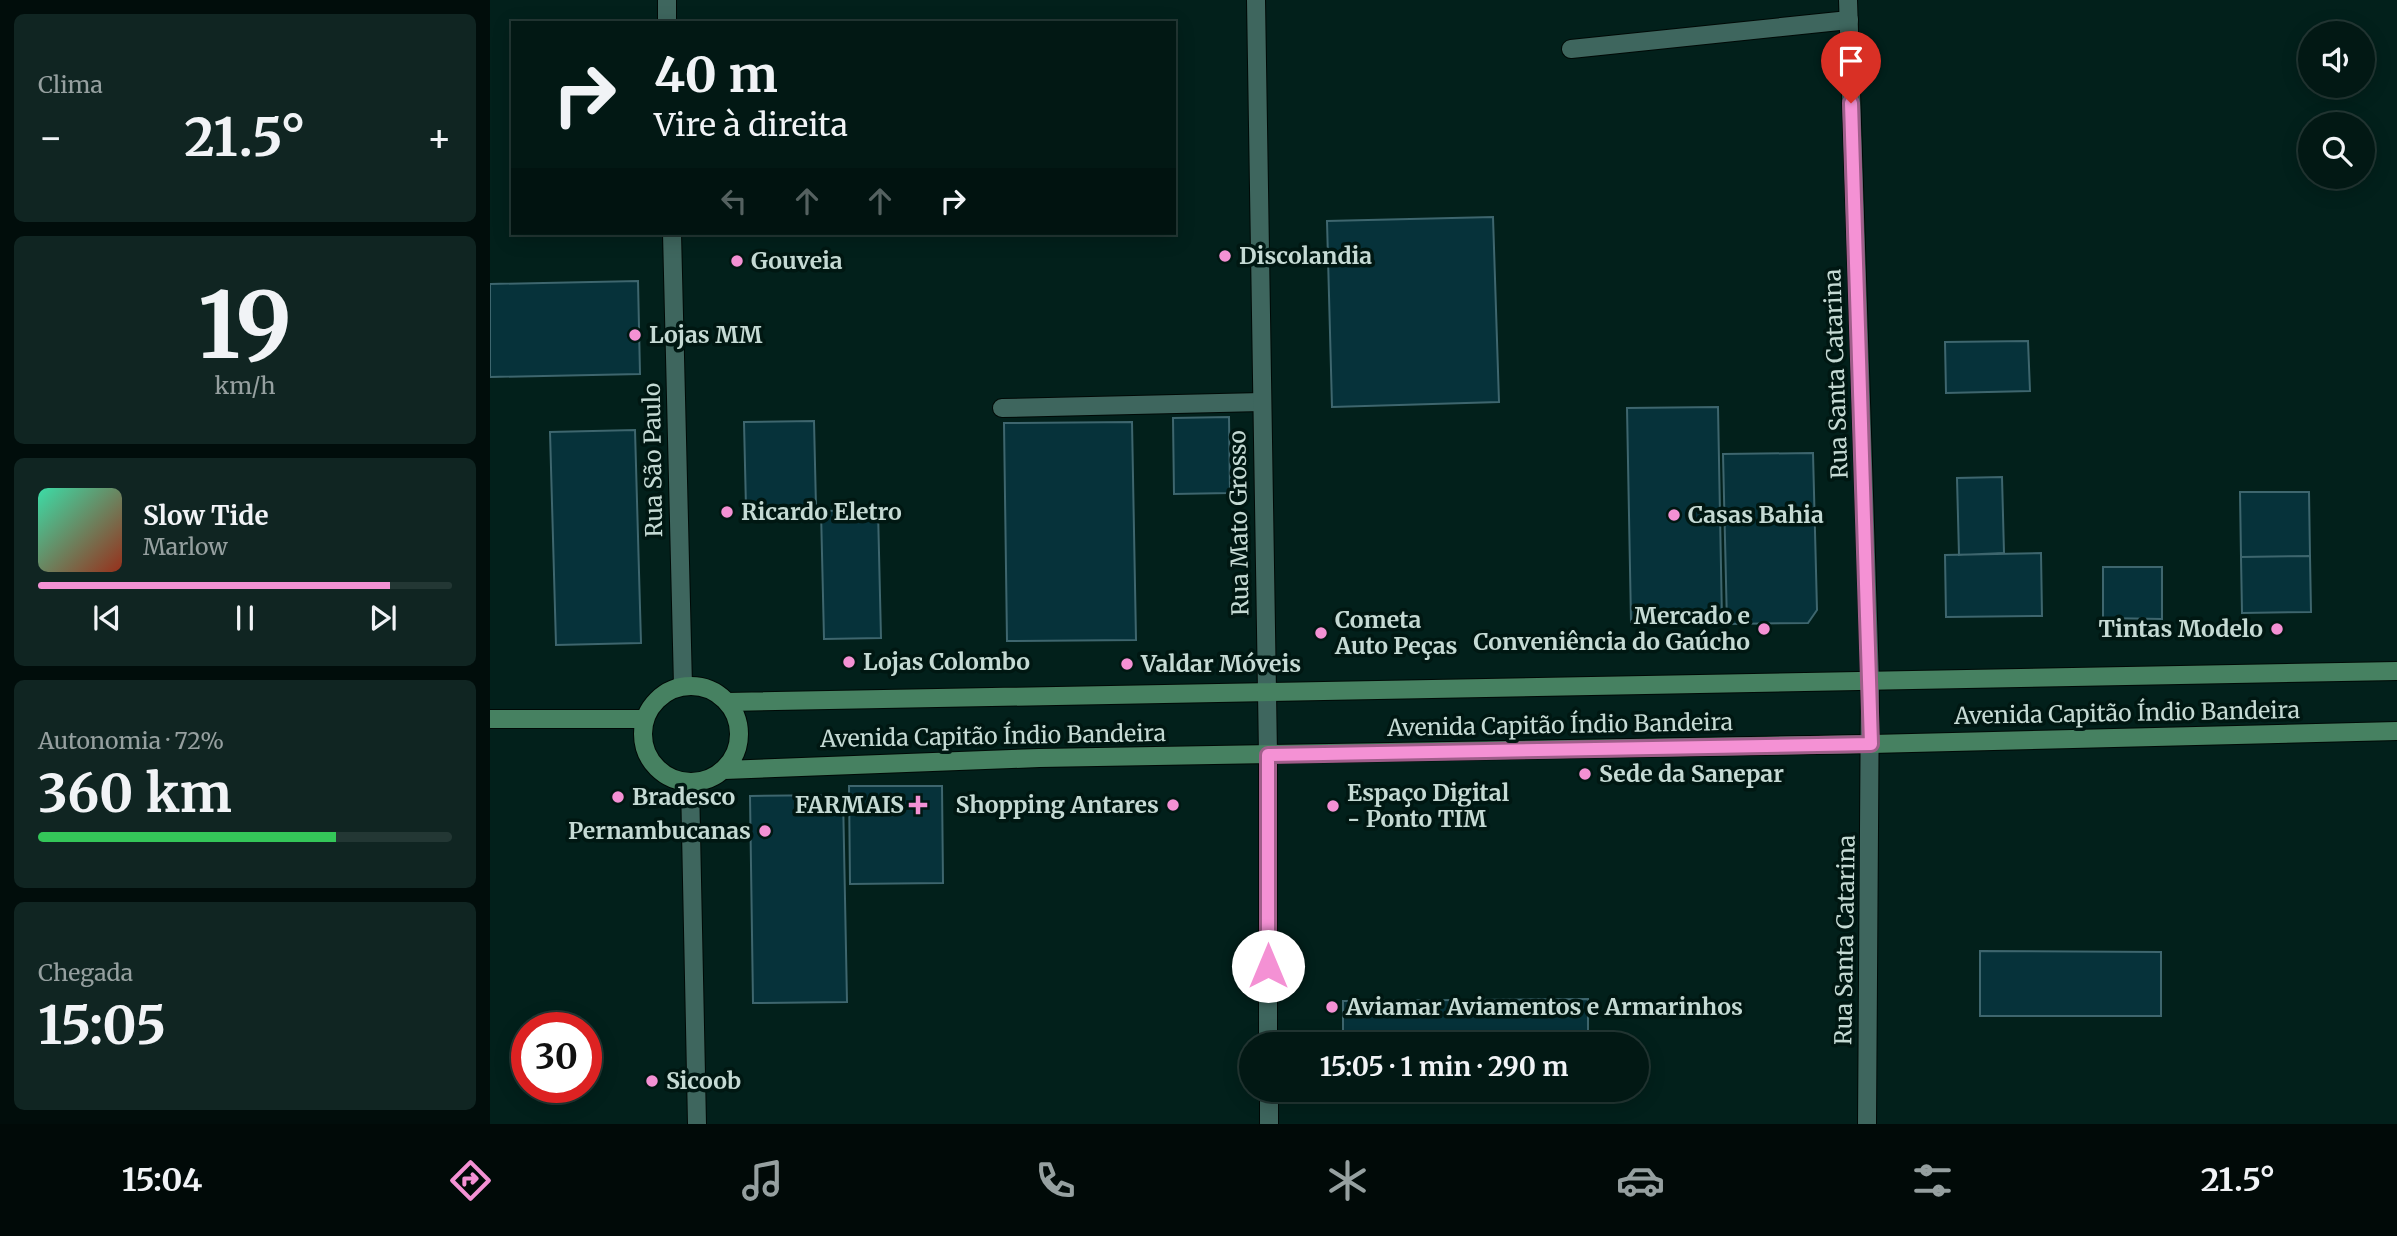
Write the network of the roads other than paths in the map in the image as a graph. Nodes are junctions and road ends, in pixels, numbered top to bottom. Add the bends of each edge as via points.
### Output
1 (667, 0) edge
2 (1256, 0) edge
3 (1848, 0) edge
4 (1849, 20) junction
5 (667, 21) edge
6 (1571, 49) dead end
7 (672, 235) edge
8 (1262, 402) junction
9 (1002, 408) dead end
10 (2397, 671) edge
11 (1870, 681) junction
12 (683, 686) junction
13 (1267, 692) junction
14 (727, 702) junction
15 (490, 719) edge
16 (644, 719) junction
17 (2397, 731) edge
18 (1871, 744) junction
19 (1268, 755) junction
20 (724, 770) junction
21 (690, 783) junction
22 (1268, 1032) edge
23 (1269, 1102) edge
24 (697, 1124) edge
25 (1269, 1124) edge
26 (1867, 1124) edge

1 - 5 street
2 - 8 street, Rua Mato Grosso
3 - 4 street, Rua Santa Catarina
4 - 6 street
4 - 11 street, Rua Santa Catarina
7 - 12 street, Rua São Paulo
8 - 9 street
8 - 13 street, Rua Mato Grosso
10 - 11 main road, Avenida Capitão Índio Bandeira
11 - 13 main road, Avenida Capitão Índio Bandeira
11 - 18 street, Rua Santa Catarina
12 - 14 main road via 714,691
12 - 16 main road via 666,692
13 - 14 main road, Avenida Capitão Índio Bandeira
13 - 19 street, Rua Mato Grosso
14 - 20 main road via 739,728 739,744
15 - 16 main road
16 - 21 main road via 642,737 657,769
17 - 18 main road, Avenida Capitão Índio Bandeira
18 - 19 main road, Avenida Capitão Índio Bandeira
18 - 26 street, Rua Santa Catarina
19 - 20 main road, Avenida Capitão Índio Bandeira via 1026,758
19 - 22 street, Rua Mato Grosso
20 - 21 main road via 708,780
21 - 24 street
23 - 25 street

